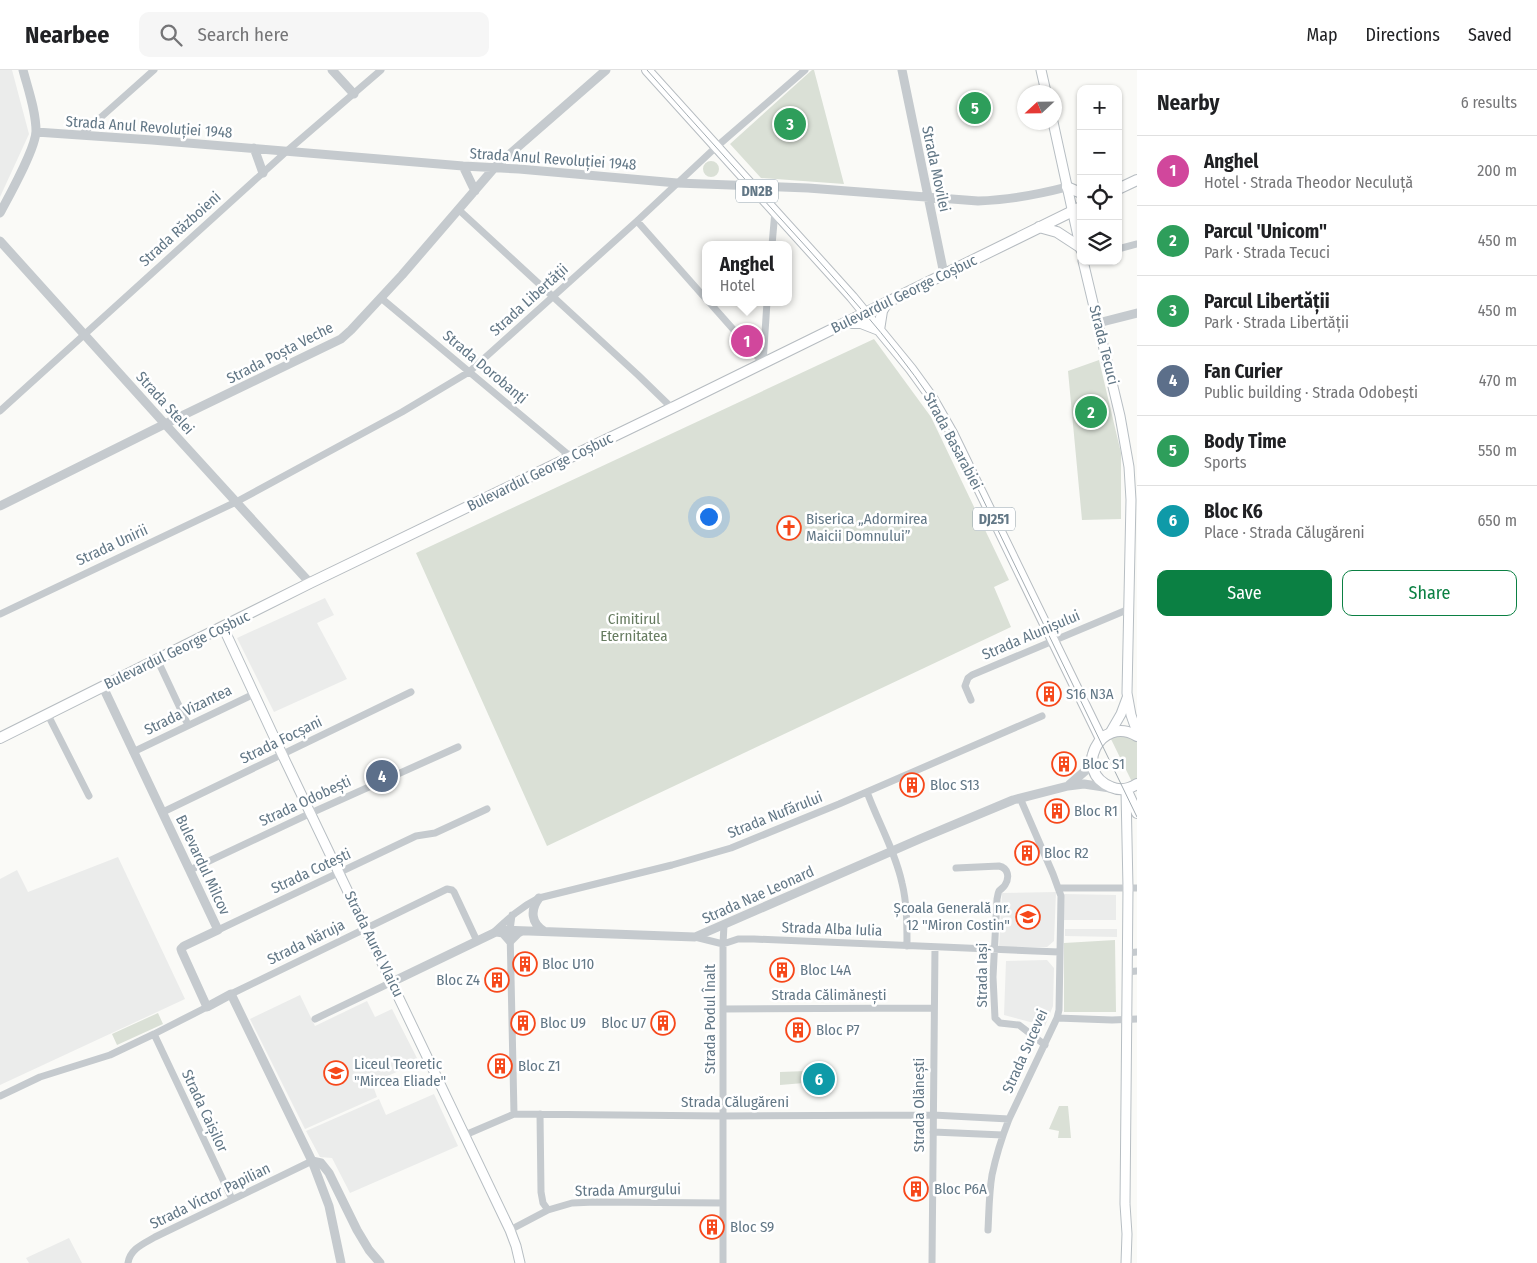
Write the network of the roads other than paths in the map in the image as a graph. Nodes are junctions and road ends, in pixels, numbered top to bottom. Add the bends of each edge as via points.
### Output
1 (23, 70) edge
2 (154, 70) edge
3 (332, 70) edge
4 (381, 70) edge
5 (606, 70) edge
6 (647, 70) edge
7 (902, 70) edge
8 (1041, 70) edge
9 (801, 71) edge
10 (1044, 85) edge
11 (354, 94) junction
12 (1055, 130) edge
13 (36, 132) junction
14 (81, 135) junction
15 (716, 147) junction
16 (254, 148) junction
17 (287, 151) junction
18 (462, 166) junction
19 (495, 167) junction
20 (263, 173) junction
21 (1137, 180) edge
22 (677, 183) junction
23 (751, 185) junction
24 (1067, 187) junction
25 (1122, 187) edge
26 (474, 191) junction
27 (1077, 191) edge
28 (928, 198) junction
29 (1076, 209) edge
30 (459, 210) junction
31 (775, 211) junction
32 (0, 213) edge
33 (637, 221) junction
34 (1039, 227) junction
35 (0, 240) edge
36 (772, 241) edge
37 (1137, 244) edge
38 (1077, 246) edge
39 (1122, 248) edge
40 (1084, 265) edge
41 (944, 274) junction
42 (702, 294) edge
43 (553, 297) junction
44 (852, 297) junction
45 (381, 298) junction
46 (888, 301) junction
47 (713, 306) edge
48 (768, 306) edge
49 (865, 313) junction
50 (1137, 313) edge
51 (1098, 323) junction
52 (842, 324) junction
53 (879, 330) junction
54 (85, 335) junction
55 (763, 363) junction
56 (469, 372) junction
57 (672, 408) junction
58 (0, 411) edge
59 (165, 424) junction
60 (571, 457) junction
61 (236, 502) junction
62 (0, 506) edge
63 (310, 583) junction
64 (1129, 609) junction
65 (0, 614) edge
66 (223, 627) junction
67 (1053, 640) junction
68 (157, 660) junction
69 (103, 686) junction
70 (411, 692) dead end
71 (254, 694) junction
72 (1127, 698) junction
73 (971, 700) dead end
74 (48, 714) junction
75 (1137, 715) edge
76 (1042, 716) dead end
77 (188, 724) junction
78 (1137, 732) edge
79 (1105, 736) junction
80 (1137, 736) edge
81 (0, 738) edge
82 (458, 747) dead end
83 (133, 752) junction
84 (282, 754) junction
85 (1092, 754) junction
86 (1137, 784) edge
87 (1068, 786) junction
88 (1113, 788) junction
89 (1126, 789) junction
90 (867, 792) junction
91 (89, 796) dead end
92 (1020, 798) junction
93 (487, 809) dead end
94 (163, 812) junction
95 (311, 813) junction
96 (1137, 814) edge
97 (892, 851) junction
98 (956, 868) dead end
99 (190, 870) junction
100 (339, 872) junction
101 (1059, 888) junction
102 (1133, 888) edge
103 (539, 898) junction
104 (512, 914) junction
105 (724, 925) junction
106 (366, 928) junction
107 (218, 930) junction
108 (510, 930) junction
109 (524, 930) junction
110 (544, 931) junction
111 (494, 932) junction
112 (695, 937) junction
113 (510, 940) junction
114 (477, 941) junction
115 (723, 944) junction
116 (907, 946) junction
117 (935, 947) junction
118 (994, 949) junction
119 (1059, 952) junction
120 (1132, 952) edge
121 (1132, 971) edge
122 (392, 982) junction
123 (231, 994) junction
124 (207, 1007) junction
125 (934, 1008) junction
126 (723, 1009) junction
127 (315, 1018) dead end
128 (1057, 1018) junction
129 (1127, 1019) junction
130 (1137, 1019) edge
131 (154, 1034) junction
132 (1045, 1045) junction
133 (0, 1096) edge
134 (514, 1114) junction
135 (540, 1114) junction
136 (933, 1115) junction
137 (723, 1116) junction
138 (1009, 1119) junction
139 (933, 1132) junction
140 (465, 1135) junction
141 (1003, 1136) junction
142 (312, 1161) junction
143 (232, 1199) junction
144 (723, 1203) junction
145 (548, 1210) junction
146 (510, 1230) junction
147 (988, 1230) dead end
148 (128, 1263) edge
149 (341, 1263) edge
150 (380, 1263) edge
151 (520, 1263) edge
152 (723, 1263) edge
153 (932, 1263) edge
154 (1126, 1263) edge

1 - 13 street
2 - 14 street
3 - 11 street
4 - 11 street, Strada Războieni
5 - 19 street, Strada Poșta Veche
6 - 15 main road, Strada Basarabiei / DN2B
7 - 28 street, Strada Movilei
8 - 10 main road
9 - 15 street, Strada Libertății
11 - 17 street, Strada Războieni
12 - 24 main road
13 - 14 street, Strada Anul Revoluției 1948
13 - 32 street via 30,152
14 - 16 street, Strada Anul Revoluției 1948
15 - 22 street, Strada Libertății
15 - 23 main road, Strada Basarabiei / DN2B
16 - 17 street, Strada Anul Revoluției 1948
16 - 20 street
17 - 18 street, Strada Anul Revoluției 1948
17 - 20 street, Strada Războieni
18 - 19 street, Strada Anul Revoluției 1948
18 - 26 street
19 - 22 street, Strada Anul Revoluției 1948
19 - 26 street, Strada Poșta Veche
20 - 54 street, Strada Războieni
21 - 25 main road
22 - 23 street, Strada Anul Revoluției 1948
22 - 33 street, Strada Libertății
23 - 28 street, Strada Anul Revoluției 1948
23 - 31 main road, Strada Basarabiei / DN2B
24 - 27 main road
24 - 28 street, Strada Anul Revoluției 1948 via 1001,201
24 - 29 main road
26 - 30 street, Strada Poșta Veche
28 - 41 street, Strada Movilei
29 - 34 main road, Bulevardul George Coșbuc
30 - 43 street
30 - 45 street, Strada Poșta Veche
31 - 36 street
31 - 44 main road, Strada Basarabiei / DN2B
33 - 42 street
33 - 43 street, Strada Libertății
34 - 38 main road via 1057,232
34 - 41 main road, Bulevardul George Coșbuc
35 - 54 street, Strada Stelei
37 - 39 street
40 - 51 main road, Strada Tecuci
41 - 46 main road, Bulevardul George Coșbuc
43 - 56 street, Strada Libertății
43 - 57 street
44 - 49 main road, Strada Basarabiei / DN2B
44 - 52 main road via 851,310
45 - 56 street, Strada Dorobanți
45 - 59 street, Strada Poșta Veche via 341,339
46 - 49 main road, Bulevardul George Coșbuc
46 - 53 main road via 882,311
47 - 55 street
48 - 55 street
49 - 52 main road, Bulevardul George Coșbuc
49 - 53 main road, Strada Basarabiei / DJ251
50 - 51 street
51 - 64 main road, Strada Tecuci via 1129,467
52 - 53 main road via 861,323
52 - 55 main road, Bulevardul George Coșbuc
53 - 67 main road, Strada Basarabiei / DJ251 via 946,420
54 - 58 street, Strada Războieni
54 - 59 street, Strada Stelei
55 - 57 main road, Bulevardul George Coșbuc
56 - 60 street, Strada Dorobanți
56 - 61 street, Strada Libertății
57 - 60 main road, Bulevardul George Coșbuc
59 - 61 street, Strada Stelei
59 - 62 street, Strada Poșta Veche
60 - 63 main road, Bulevardul George Coșbuc
61 - 63 street, Strada Stelei
61 - 65 street, Strada Unirii
63 - 66 main road, Bulevardul George Coșbuc
64 - 67 street, Strada Alunișului
64 - 72 main road, Strada Tecuci
66 - 68 main road, Bulevardul George Coșbuc
66 - 71 main road, Strada Aurel Vlaicu
67 - 73 street, Strada Alunișului via 968,678 965,686
67 - 79 main road, Strada Basarabiei / DJ251
68 - 69 main road, Bulevardul George Coșbuc
68 - 77 street
69 - 74 main road, Bulevardul George Coșbuc
69 - 83 street, Bulevardul Milcov
70 - 84 street, Strada Focșani
71 - 77 street, Strada Vizantea
71 - 84 main road, Strada Aurel Vlaicu
72 - 75 main road
72 - 78 main road, Strada Tecuci
72 - 79 main road, Strada Tecuci via 1122,714
74 - 81 main road, Bulevardul George Coșbuc
74 - 91 street
76 - 90 street, Strada Nufărului
77 - 83 street, Strada Vizantea
79 - 80 main road via 1125,731
79 - 85 main road via 1096,744
82 - 95 street, Strada Odobești
83 - 94 street, Bulevardul Milcov
84 - 94 street, Strada Focșani
84 - 95 main road, Strada Aurel Vlaicu
85 - 87 street, Strada Nae Leonard via 1085,771
85 - 88 main road via 1098,778
86 - 89 main road
87 - 88 street, Strada Nae Leonard via 1084,784
87 - 92 street, Strada Nae Leonard
88 - 89 main road
89 - 96 main road
89 - 102 main road
90 - 97 street
90 - 103 street, Strada Nufărului via 731,848
92 - 97 street, Strada Nae Leonard
92 - 101 street, Strada Sucevei
93 - 100 street, Strada Cotești via 435,833 416,836
94 - 99 street, Bulevardul Milcov
95 - 99 street, Strada Odobești
95 - 100 main road, Strada Aurel Vlaicu
97 - 105 street, Strada Nae Leonard
97 - 116 street via 902,884
98 - 118 street, Strada Iași via 998,866 1007,872 1006,884 998,892
99 - 107 street, Bulevardul Milcov
100 - 106 main road, Strada Aurel Vlaicu
100 - 107 street, Strada Cotești
101 - 102 street
101 - 119 street, Strada Sucevei
102 - 120 main road
103 - 104 street, Strada Nufărului
103 - 110 street via 533,907 533,916 536,925
104 - 108 street
104 - 111 street, Strada Nufărului
105 - 112 street, Strada Nae Leonard
105 - 115 street, Strada Podul Înalt
106 - 114 street, Strada Năruja via 449,889 454,892
106 - 122 main road, Strada Aurel Vlaicu
106 - 123 street, Strada Năruja
107 - 124 street, Bulevardul Milcov via 181,948
108 - 109 street, Strada Nae Leonard
108 - 111 street, Strada Nae Leonard
108 - 113 street
109 - 110 street, Strada Nae Leonard
109 - 113 street
110 - 112 street, Strada Nae Leonard
111 - 113 street
111 - 114 street, Strada Nae Leonard
112 - 115 street, Strada Alba Iulia
113 - 134 street
114 - 122 street, Strada Nae Leonard
115 - 116 street, Strada Alba Iulia via 738,939
115 - 126 street, Strada Podul Înalt
116 - 117 street, Strada Alba Iulia
117 - 118 street, Strada Alba Iulia
117 - 125 street, Strada Olănești
118 - 119 street, Strada Alba Iulia
118 - 132 street, Strada Iași via 995,1018 1000,1023 1019,1025
119 - 128 street, Strada Sucevei
120 - 121 main road
121 - 129 main road
122 - 127 street
122 - 140 main road, Strada Aurel Vlaicu
123 - 124 street
123 - 142 street
124 - 131 street
125 - 126 street, Strada Călimănești
125 - 136 street, Strada Olănești
126 - 137 street, Strada Podul Înalt
128 - 129 street
128 - 132 street, Strada Sucevei
129 - 130 street
129 - 154 main road
131 - 133 street via 110,1055 40,1077
131 - 143 street, Strada Caișilor
132 - 138 street, Strada Sucevei
134 - 135 street, Strada Călugăreni
134 - 140 street, Strada Călugăreni
135 - 137 street, Strada Călugăreni
135 - 145 street via 541,1192
136 - 137 street, Strada Călugăreni
136 - 138 street, Strada Călugăreni
136 - 139 street, Strada Olănești
137 - 144 street, Strada Podul Înalt
138 - 141 street, Strada Sucevei
139 - 141 street
139 - 153 street, Strada Olănești
140 - 146 main road, Strada Aurel Vlaicu
141 - 147 street, Strada Sucevei via 992,1175
142 - 143 street, Strada Victor Papilian
142 - 149 street via 329,1206
142 - 150 street via 321,1164 329,1173 369,1250
143 - 148 street, Strada Victor Papilian via 140,1246 129,1256
144 - 145 street, Strada Amurgului via 595,1202
144 - 152 street, Strada Podul Înalt
145 - 146 street, Strada Amurgului
146 - 151 main road, Strada Aurel Vlaicu

